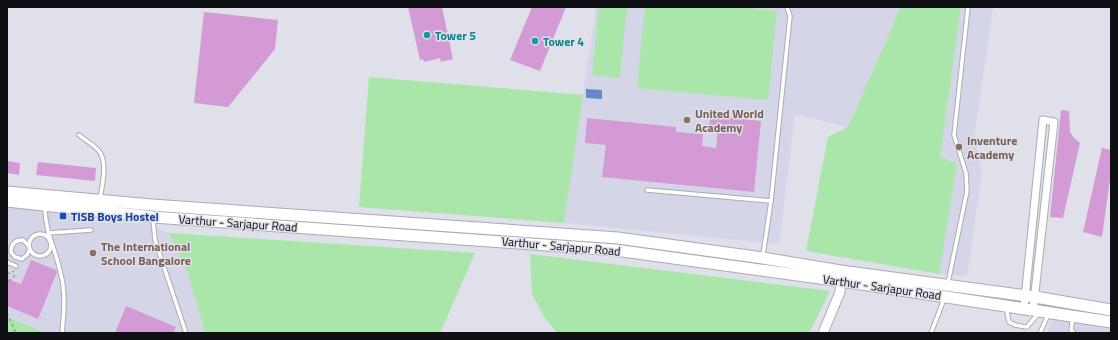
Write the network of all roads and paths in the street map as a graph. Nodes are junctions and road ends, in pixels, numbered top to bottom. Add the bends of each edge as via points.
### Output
1 (787, 7) edge
2 (968, 7) edge
3 (79, 135) dead end
4 (647, 190) dead end
5 (7, 192) edge
6 (7, 201) edge
7 (46, 201) junction
8 (100, 201) junction
9 (771, 201) junction
10 (153, 216) junction
11 (91, 230) dead end
12 (48, 233) junction
13 (50, 240) junction
14 (29, 248) junction
15 (1030, 253) junction
16 (1039, 254) junction
17 (20, 258) junction
18 (763, 258) junction
19 (7, 262) edge
20 (7, 275) edge
21 (841, 276) junction
22 (9, 281) junction
23 (7, 285) edge
24 (946, 291) junction
25 (1030, 296) junction
26 (1006, 306) junction
27 (1036, 310) junction
28 (1111, 310) edge
29 (7, 313) edge
30 (1074, 316) junction
31 (1111, 322) edge
32 (11, 333) edge
33 (62, 333) edge
34 (186, 333) edge
35 (824, 333) edge
36 (930, 333) edge
37 (1040, 333) edge
38 (1074, 333) edge

1 - 9 lane via 790,16
2 - 24 lane via 954,136 964,167 967,191
3 - 8 lane via 99,152 102,159
4 - 9 lane
5 - 7 main road, Varthur - Sarjapur Road
6 - 7 main road, Varthur - Sarjapur Road
7 - 8 main road, Varthur - Sarjapur Road
7 - 10 main road, Varthur - Sarjapur Road
7 - 12 lane via 45,223
8 - 18 main road, Varthur - Sarjapur Road via 618,238
9 - 18 lane
10 - 21 main road, Varthur - Sarjapur Road via 615,250
10 - 34 lane via 156,240
11 - 12 lane
12 - 13 lane
13 - 14 lane via 45,235 38,234 32,237
13 - 14 lane via 49,251 44,255 34,254
13 - 33 lane via 60,271 65,301
14 - 17 lane via 28,255
14 - 17 lane via 23,240 14,242 11,252
15 - 16 street
15 - 16 street via 1043,120 1054,122
15 - 25 street
16 - 25 street
17 - 19 lane via 17,264
18 - 21 main road, Varthur - Sarjapur Road
20 - 22 path
20 - 22 path via 14,271 14,277
21 - 24 main road, Varthur - Sarjapur Road
21 - 35 street via 840,292
22 - 23 path
24 - 25 main road, Varthur - Sarjapur Road
24 - 26 main road, Varthur - Sarjapur Road
24 - 36 lane
25 - 27 street
25 - 28 main road, Varthur - Sarjapur Road
26 - 27 main road, Varthur - Sarjapur Road
26 - 27 lane via 1010,322 1024,327 1027,327
27 - 30 main road, Varthur - Sarjapur Road
27 - 37 lane
29 - 32 path via 15,330
30 - 31 main road, Varthur - Sarjapur Road
30 - 38 lane via 1071,330

